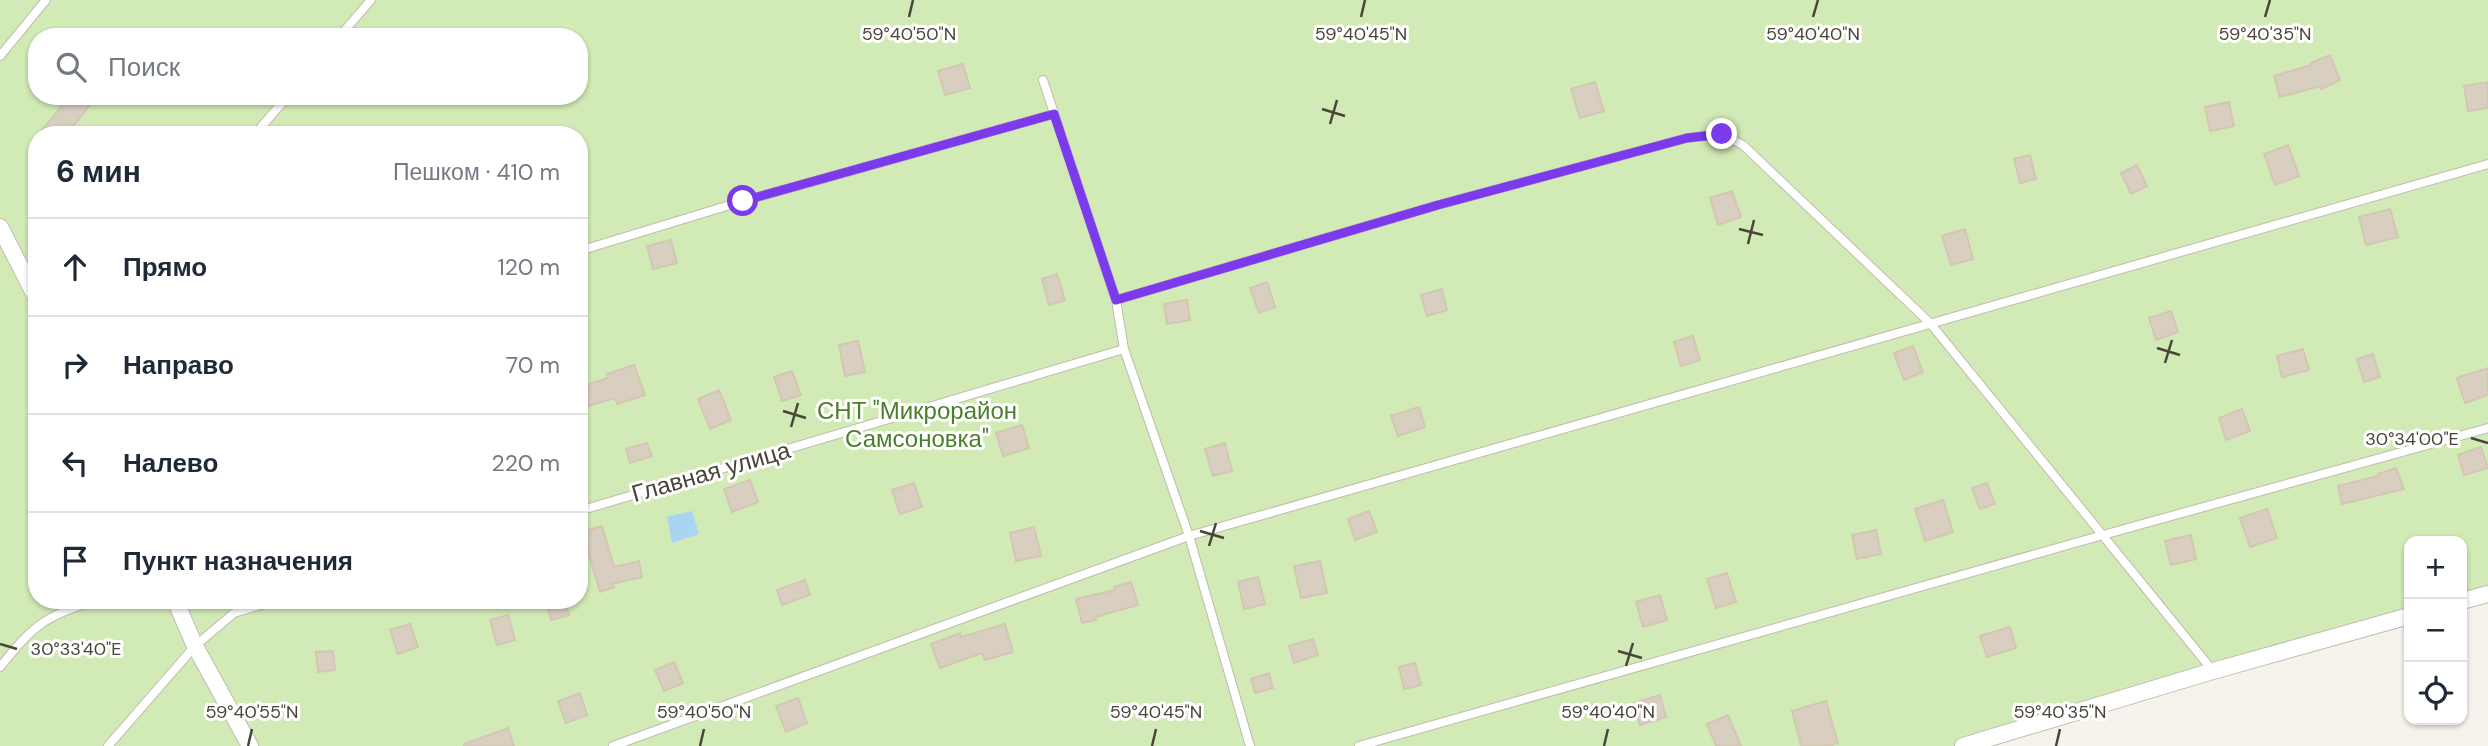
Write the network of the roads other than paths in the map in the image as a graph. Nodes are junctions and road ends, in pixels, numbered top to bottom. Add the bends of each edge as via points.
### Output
1 (46, 0) edge
2 (371, 0) edge
3 (347, 28) edge
4 (0, 56) edge
5 (1043, 80) dead end
6 (280, 105) edge
7 (1054, 114) junction
8 (262, 126) edge
9 (2488, 164) edge
10 (0, 228) edge
11 (4, 248) edge
12 (588, 248) edge
13 (28, 285) edge
14 (1116, 300) junction
15 (1930, 323) junction
16 (1124, 349) junction
17 (2488, 428) edge
18 (588, 508) edge
19 (2103, 534) junction
20 (1189, 536) junction
21 (2488, 594) edge
22 (2467, 600) edge
23 (68, 609) edge
24 (180, 609) edge
25 (247, 609) edge
26 (2404, 616) edge
27 (195, 646) junction
28 (0, 667) edge
29 (2213, 671) junction
30 (108, 746) edge
31 (250, 746) edge
32 (613, 746) edge
33 (1250, 746) edge
34 (1359, 746) edge
35 (1963, 746) edge

1 - 4 lane
2 - 3 lane
5 - 7 lane
6 - 8 lane
7 - 12 lane
7 - 14 lane
9 - 15 lane
10 - 11 street
11 - 13 street
14 - 15 lane via 1438,205 1687,138 1722,134 1743,145
14 - 16 lane
15 - 19 lane
15 - 20 lane
16 - 18 lane, Главная улица
16 - 20 lane
17 - 19 lane
19 - 29 lane
19 - 34 lane
20 - 32 lane
20 - 33 lane
21 - 22 street
23 - 28 lane via 29,631
24 - 27 street
25 - 27 lane via 234,613
26 - 29 street
27 - 30 lane
27 - 31 street
29 - 35 street

